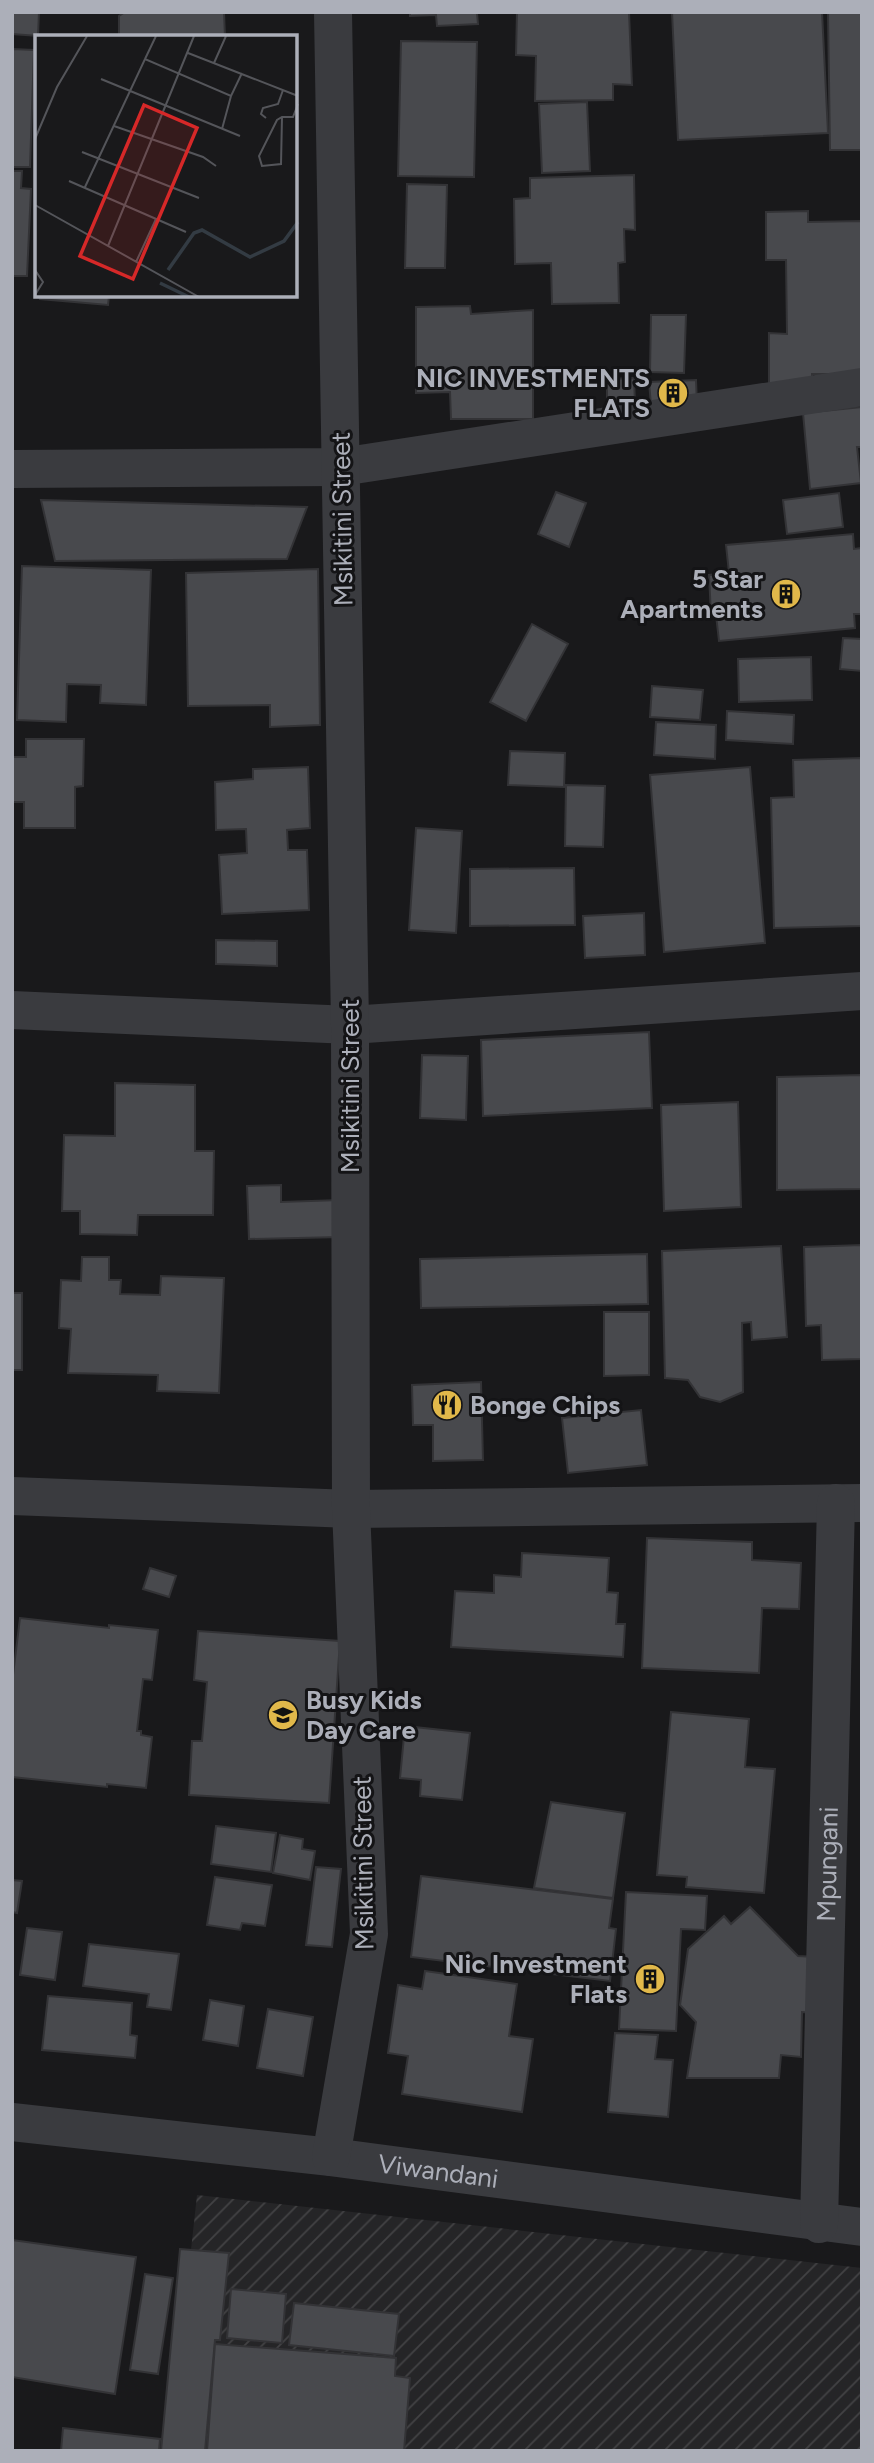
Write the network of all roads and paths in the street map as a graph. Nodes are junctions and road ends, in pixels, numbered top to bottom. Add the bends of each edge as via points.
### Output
1 (333, 12) edge
2 (862, 387) edge
3 (341, 467) junction
4 (12, 468) edge
5 (862, 991) edge
6 (12, 1010) edge
7 (350, 1026) junction
8 (12, 1496) edge
9 (849, 1503) edge
10 (351, 1510) junction
11 (12, 2122) edge
12 (331, 2157) junction
13 (819, 2224) junction
14 (862, 2227) edge

1 - 3 street, Msikitini Street
2 - 3 street
3 - 4 street
3 - 7 street, Msikitini Street
5 - 7 street
6 - 7 street
7 - 10 street, Msikitini Street
8 - 10 street
9 - 10 street
9 - 13 street, Mpungani
10 - 12 street, Msikitini Street via 369,1934
11 - 12 street, Viwandani
12 - 13 street, Viwandani
13 - 14 street, Viwandani

